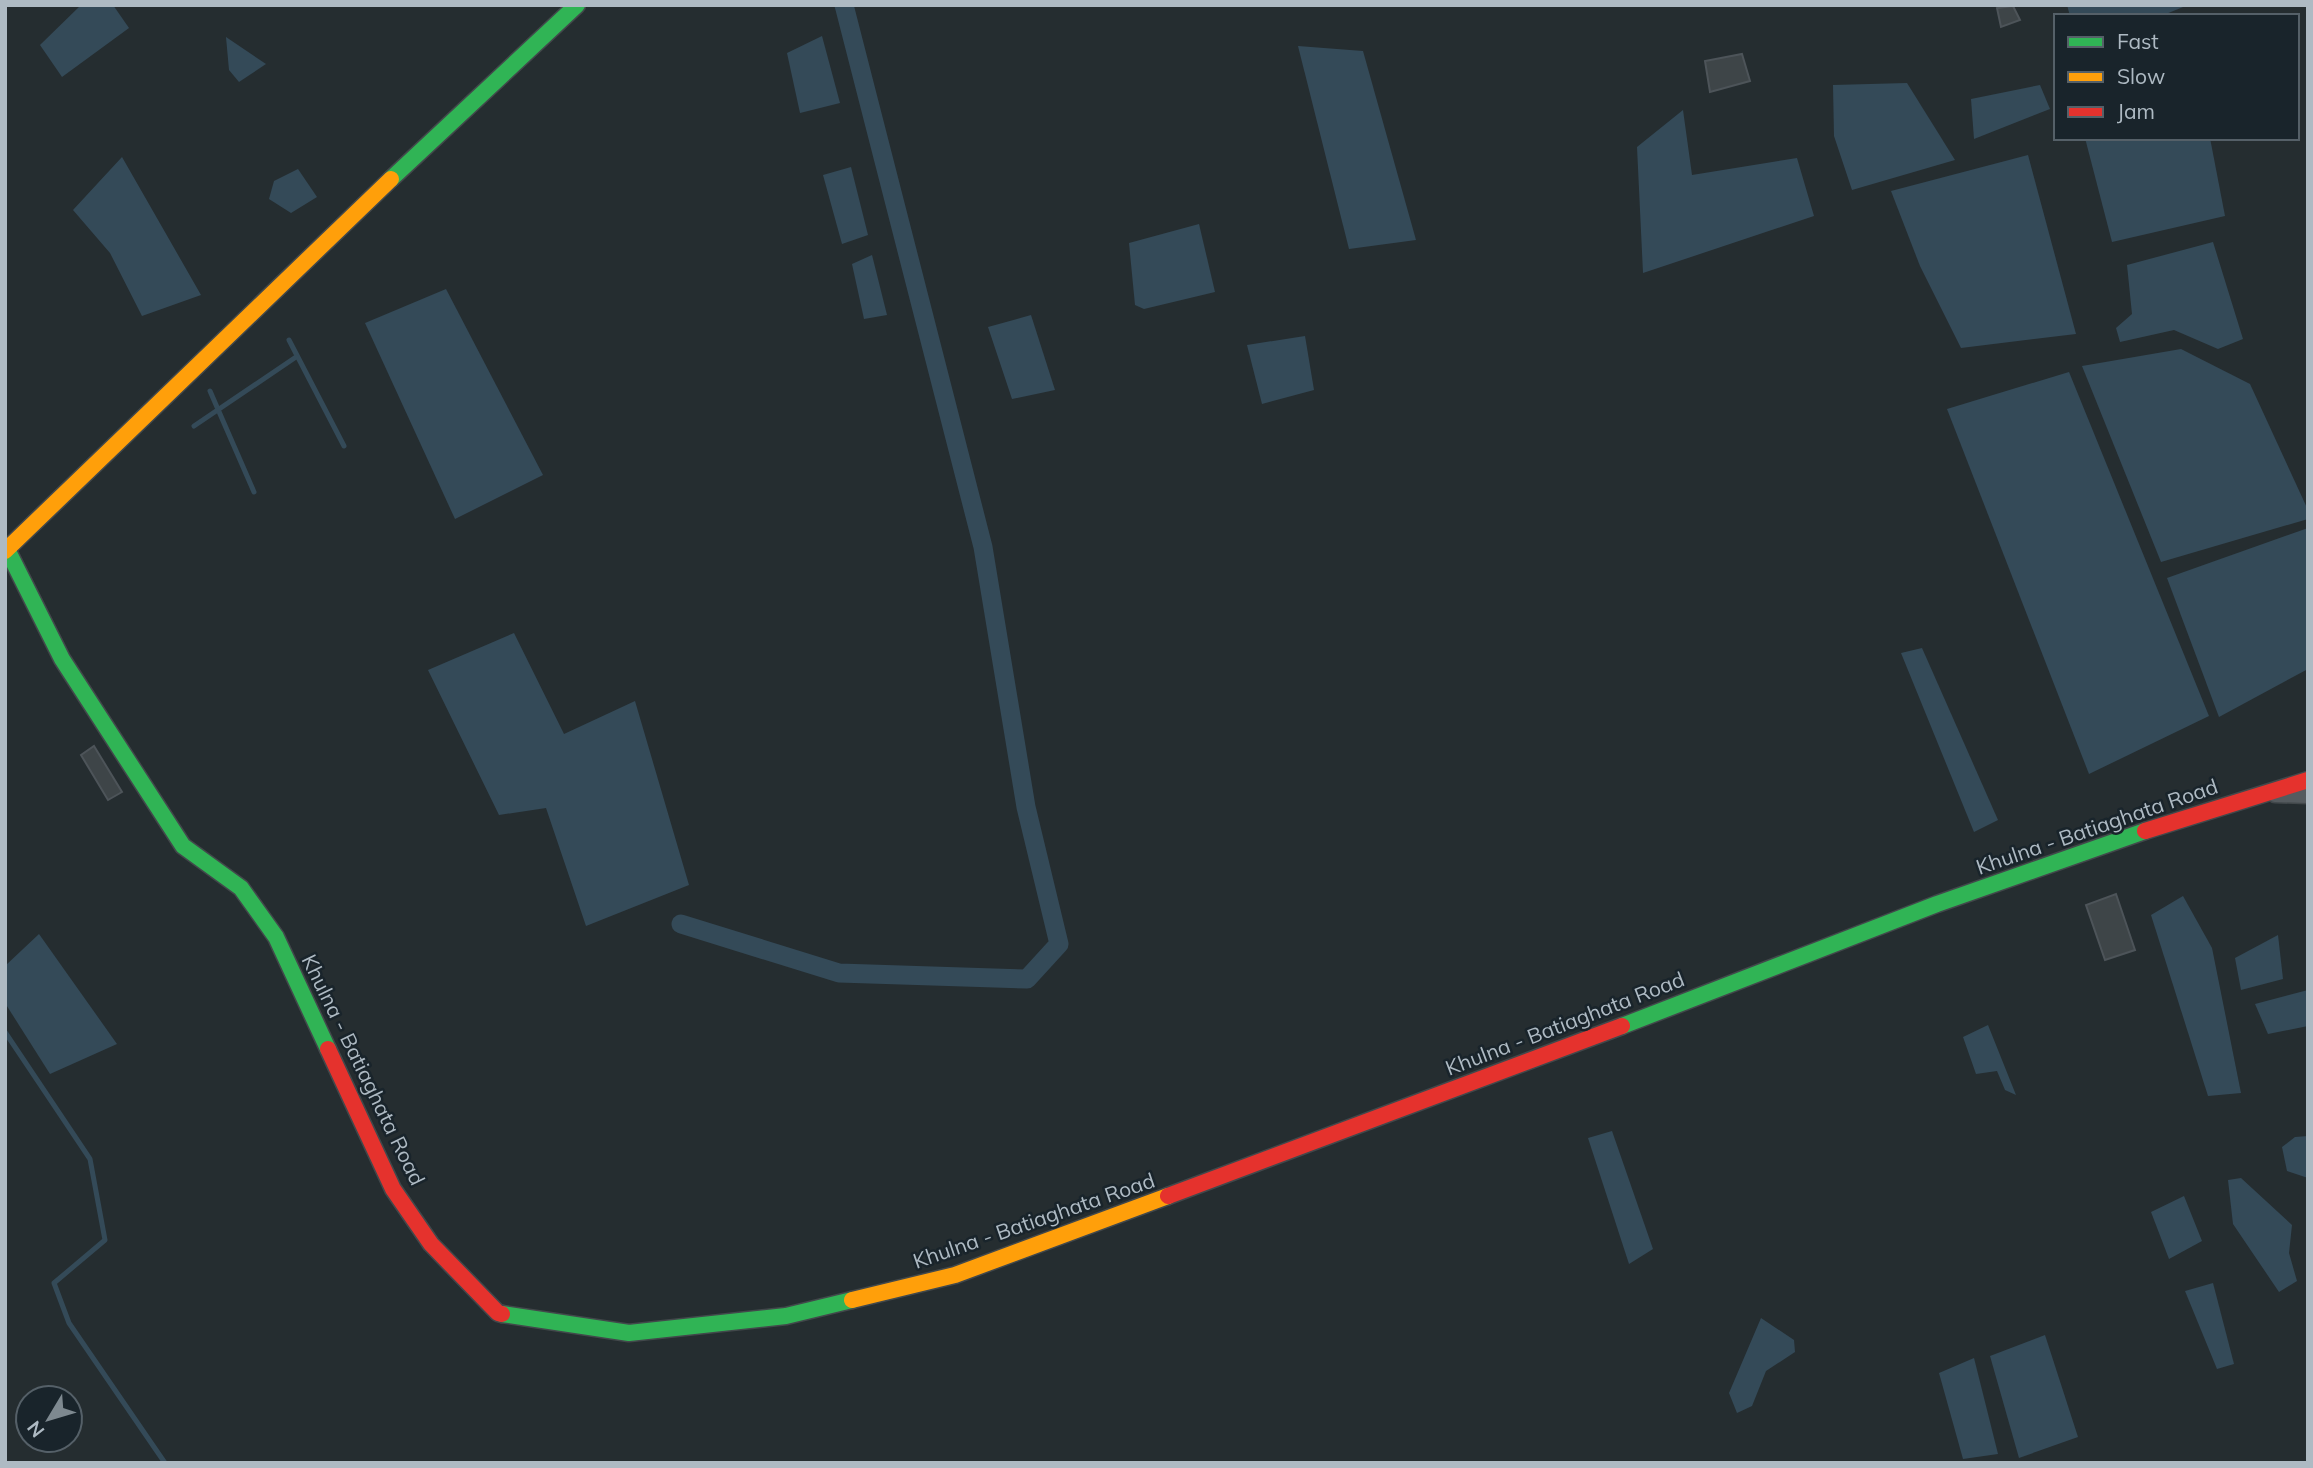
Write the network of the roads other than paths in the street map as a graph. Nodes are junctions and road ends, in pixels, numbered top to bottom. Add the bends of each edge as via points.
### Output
1 (578, 5) edge
2 (6, 550) edge
3 (2308, 780) edge
4 (2266, 794) junction
5 (2308, 794) edge

1 - 2 street
2 - 4 street, Khulna - Batiaghata Road via 62,659 184,846 242,888 276,937 393,1189 431,1244 498,1312 629,1333 786,1316 955,1275 1937,904 2193,814
3 - 4 street, Khulna - Batiaghata Road
4 - 5 street

